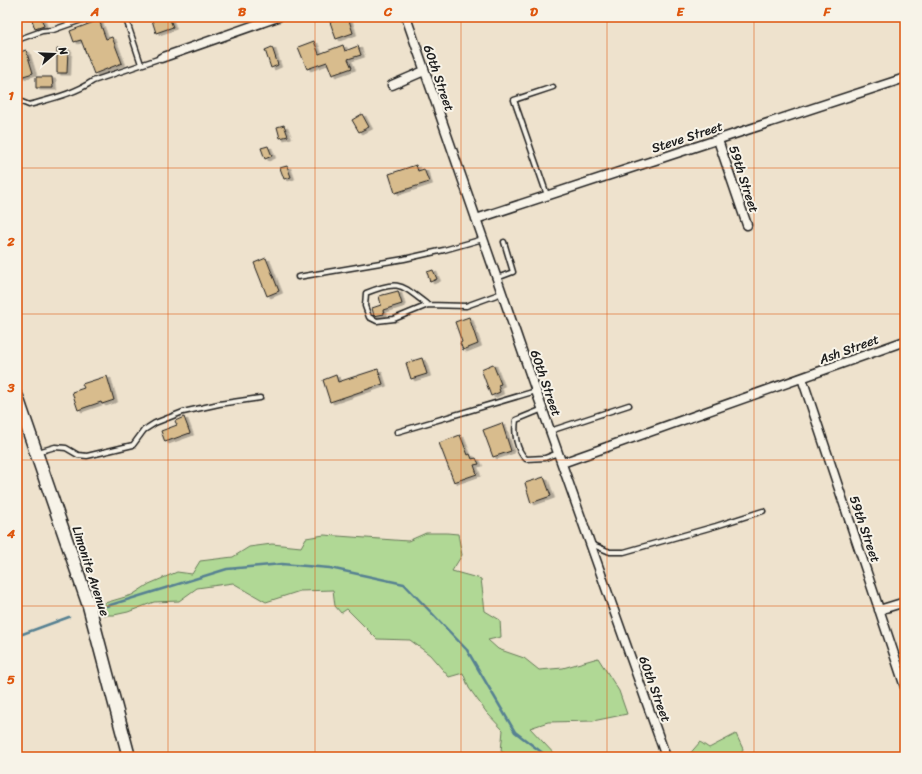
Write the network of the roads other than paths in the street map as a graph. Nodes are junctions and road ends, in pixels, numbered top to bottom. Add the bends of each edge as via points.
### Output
1 (90, 17) edge
2 (126, 17) edge
3 (278, 17) edge
4 (406, 17) edge
5 (17, 40) edge
6 (161, 58) joint
7 (141, 64) junction
8 (424, 71) junction
9 (905, 78) edge
10 (392, 85) dead end
11 (553, 87) dead end
12 (17, 100) edge
13 (718, 140) junction
14 (548, 196) junction
15 (476, 219) junction
16 (747, 225) dead end
17 (483, 238) junction
18 (504, 242) dead end
19 (298, 277) dead end
20 (497, 278) junction
21 (502, 293) junction
22 (428, 305) junction
23 (905, 341) edge
24 (802, 378) junction
25 (536, 391) junction
26 (17, 397) edge
27 (260, 398) dead end
28 (629, 405) dead end
29 (543, 409) junction
30 (21, 424) edge
31 (550, 431) junction
32 (397, 432) dead end
33 (558, 452) junction
34 (36, 453) junction
35 (562, 463) junction
36 (763, 511) dead end
37 (591, 544) junction
38 (905, 602) edge
39 (879, 610) junction
40 (905, 687) edge
41 (129, 757) edge
42 (666, 757) edge

1 - 5 lane
2 - 7 lane
3 - 6 street
4 - 8 street, 60th Street
6 - 7 lane
7 - 12 lane via 29,105
8 - 10 street
8 - 15 street, 60th Street
9 - 13 street, Steve Street
11 - 14 lane via 514,100
13 - 14 street, Steve Street
13 - 16 street, 59th Street
14 - 15 street, Steve Street
15 - 17 street, 60th Street
17 - 19 lane via 444,250
17 - 20 street, 60th Street
18 - 20 lane via 513,272
20 - 21 street, 60th Street
21 - 22 lane via 466,306
21 - 25 street, 60th Street
22 - 22 lane via 394,319 377,321 368,317 366,293 394,285 402,286
23 - 24 street, Ash Street
24 - 35 street, Ash Street
24 - 39 street, 59th Street
25 - 29 street, 60th Street
25 - 32 lane
26 - 30 main road, Limonite Avenue
27 - 34 lane via 183,412 144,430 133,445 87,456 78,455 66,448 55,447
28 - 31 lane
29 - 31 street, 60th Street
29 - 33 lane via 516,420 514,431 520,454 526,459 545,458
30 - 34 main road, Limonite Avenue
31 - 33 street, 60th Street
33 - 35 street, 60th Street
34 - 41 main road, Limonite Avenue via 89,606
35 - 37 street, 60th Street
36 - 37 lane via 624,552 610,552
37 - 42 street, 60th Street
38 - 39 street
39 - 40 street, 59th Street

